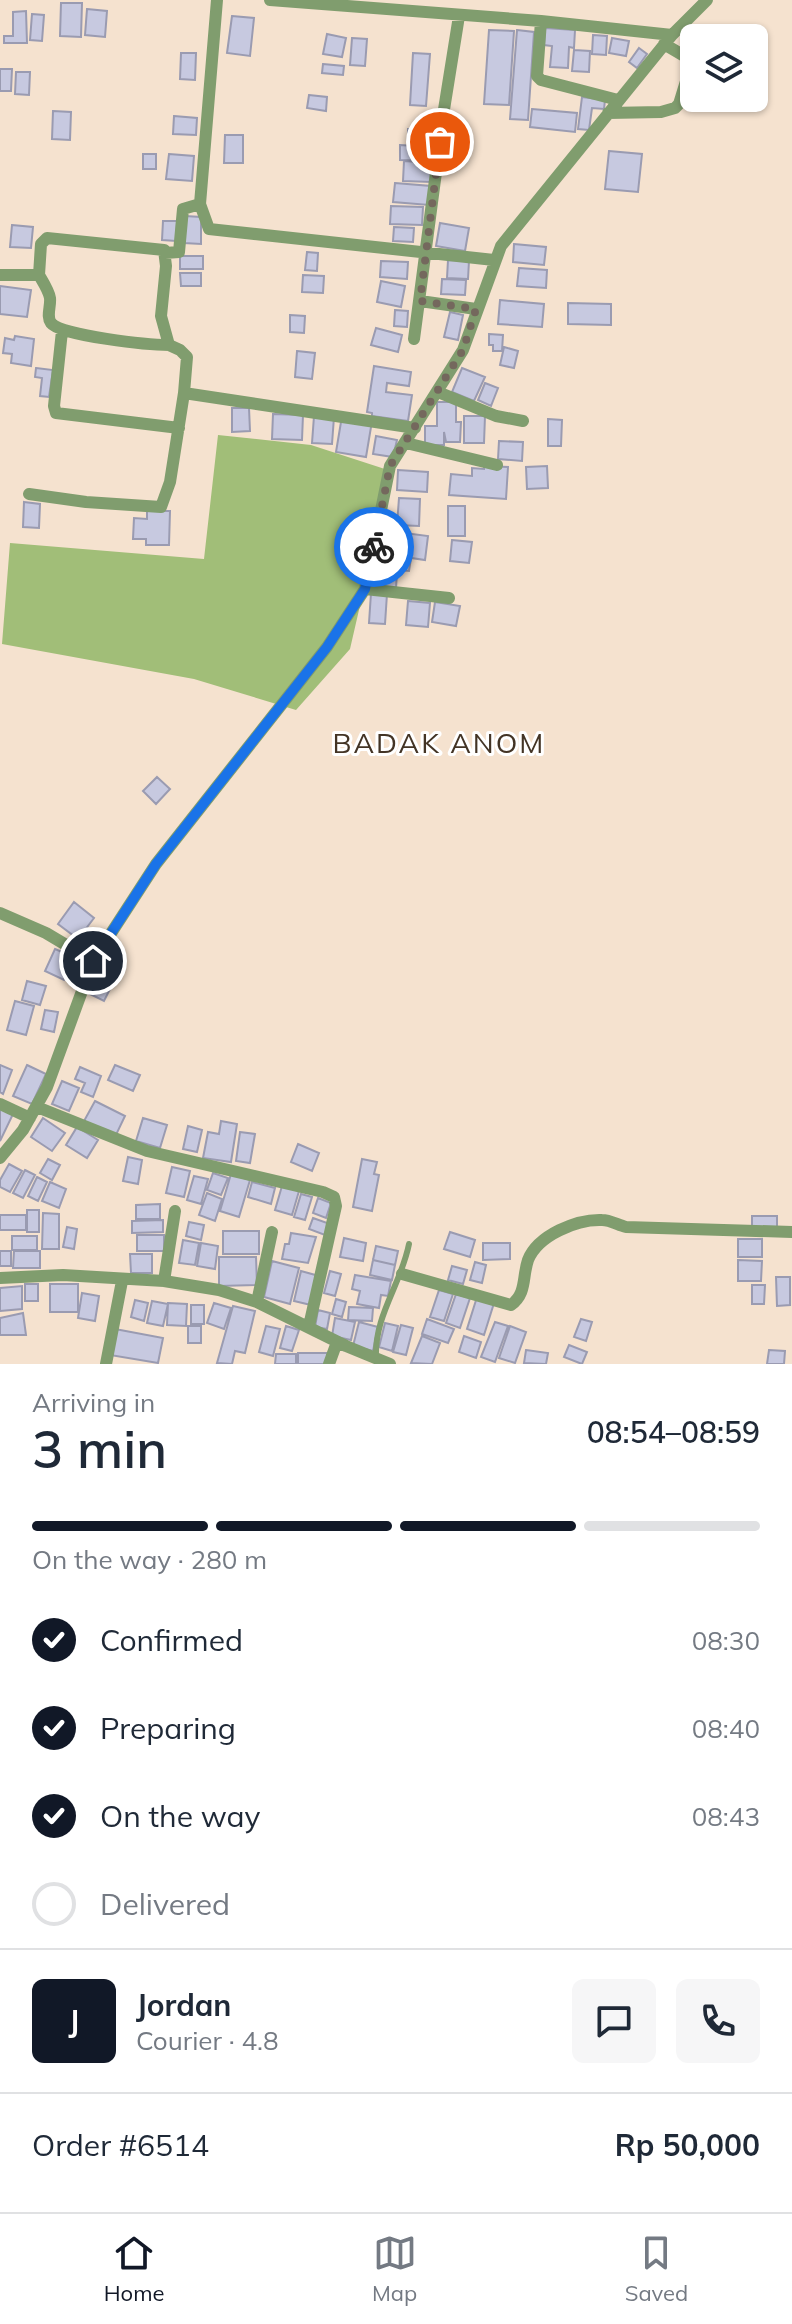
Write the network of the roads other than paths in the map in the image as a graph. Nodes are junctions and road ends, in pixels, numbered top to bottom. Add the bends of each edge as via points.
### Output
1 (217, 0) edge
2 (270, 0) edge
3 (707, 0) edge
4 (459, 16) junction
5 (541, 21) junction
6 (668, 40) junction
7 (618, 100) junction
8 (608, 113) junction
9 (442, 122) dead end
10 (440, 142) dead end
11 (200, 204) junction
12 (165, 253) junction
13 (427, 253) junction
14 (494, 260) junction
15 (0, 275) edge
16 (39, 275) junction
17 (420, 301) junction
18 (476, 309) junction
19 (62, 331) junction
20 (414, 339) dead end
21 (169, 345) junction
22 (438, 392) junction
23 (184, 393) junction
24 (523, 421) dead end
25 (179, 428) junction
26 (415, 428) junction
27 (406, 443) junction
28 (497, 465) dead end
29 (29, 494) dead end
30 (365, 589) junction
31 (449, 598) dead end
32 (0, 913) edge
33 (93, 961) junction
34 (0, 1104) edge
35 (34, 1113) junction
36 (0, 1158) edge
37 (175, 1211) dead end
38 (272, 1232) dead end
39 (792, 1232) edge
40 (409, 1244) dead end
41 (402, 1274) junction
42 (0, 1278) edge
43 (122, 1281) junction
44 (164, 1281) junction
45 (257, 1302) junction
46 (309, 1326) junction
47 (337, 1342) junction
48 (376, 1359) junction
49 (106, 1364) edge
50 (329, 1364) edge
51 (390, 1364) edge

1 - 11 street
2 - 4 street
3 - 6 street
4 - 5 street
4 - 9 street
5 - 6 street
5 - 7 street via 537,76
6 - 7 street
6 - 8 street via 691,65 679,104 669,111
7 - 8 street
8 - 14 street via 513,228
10 - 13 street
11 - 12 street via 183,209 179,252
11 - 13 street via 209,229
12 - 16 street via 161,248 47,238 41,244
12 - 21 street via 161,316
13 - 14 street
13 - 17 street
14 - 18 street
15 - 16 street
16 - 19 street via 50,298 48,317
17 - 18 street
17 - 20 street
18 - 22 street via 463,350
19 - 21 street
19 - 25 street via 56,413
21 - 23 street via 187,357
22 - 24 street
22 - 26 street
23 - 25 street
23 - 26 street
25 - 29 street via 161,507
26 - 27 street
27 - 28 street
27 - 30 street via 386,480
30 - 31 street
30 - 33 street via 327,647 156,864
32 - 33 street
33 - 35 street
34 - 35 street
35 - 36 street
35 - 46 street via 147,1151 334,1197
37 - 44 street
38 - 45 street
39 - 41 street via 580,1222 534,1250 523,1293 511,1305
40 - 41 lane
41 - 48 lane via 382,1313
42 - 43 street via 63,1275
43 - 44 street
43 - 49 street
44 - 45 street
45 - 46 street
46 - 47 street
47 - 48 street
47 - 50 street
48 - 51 street

